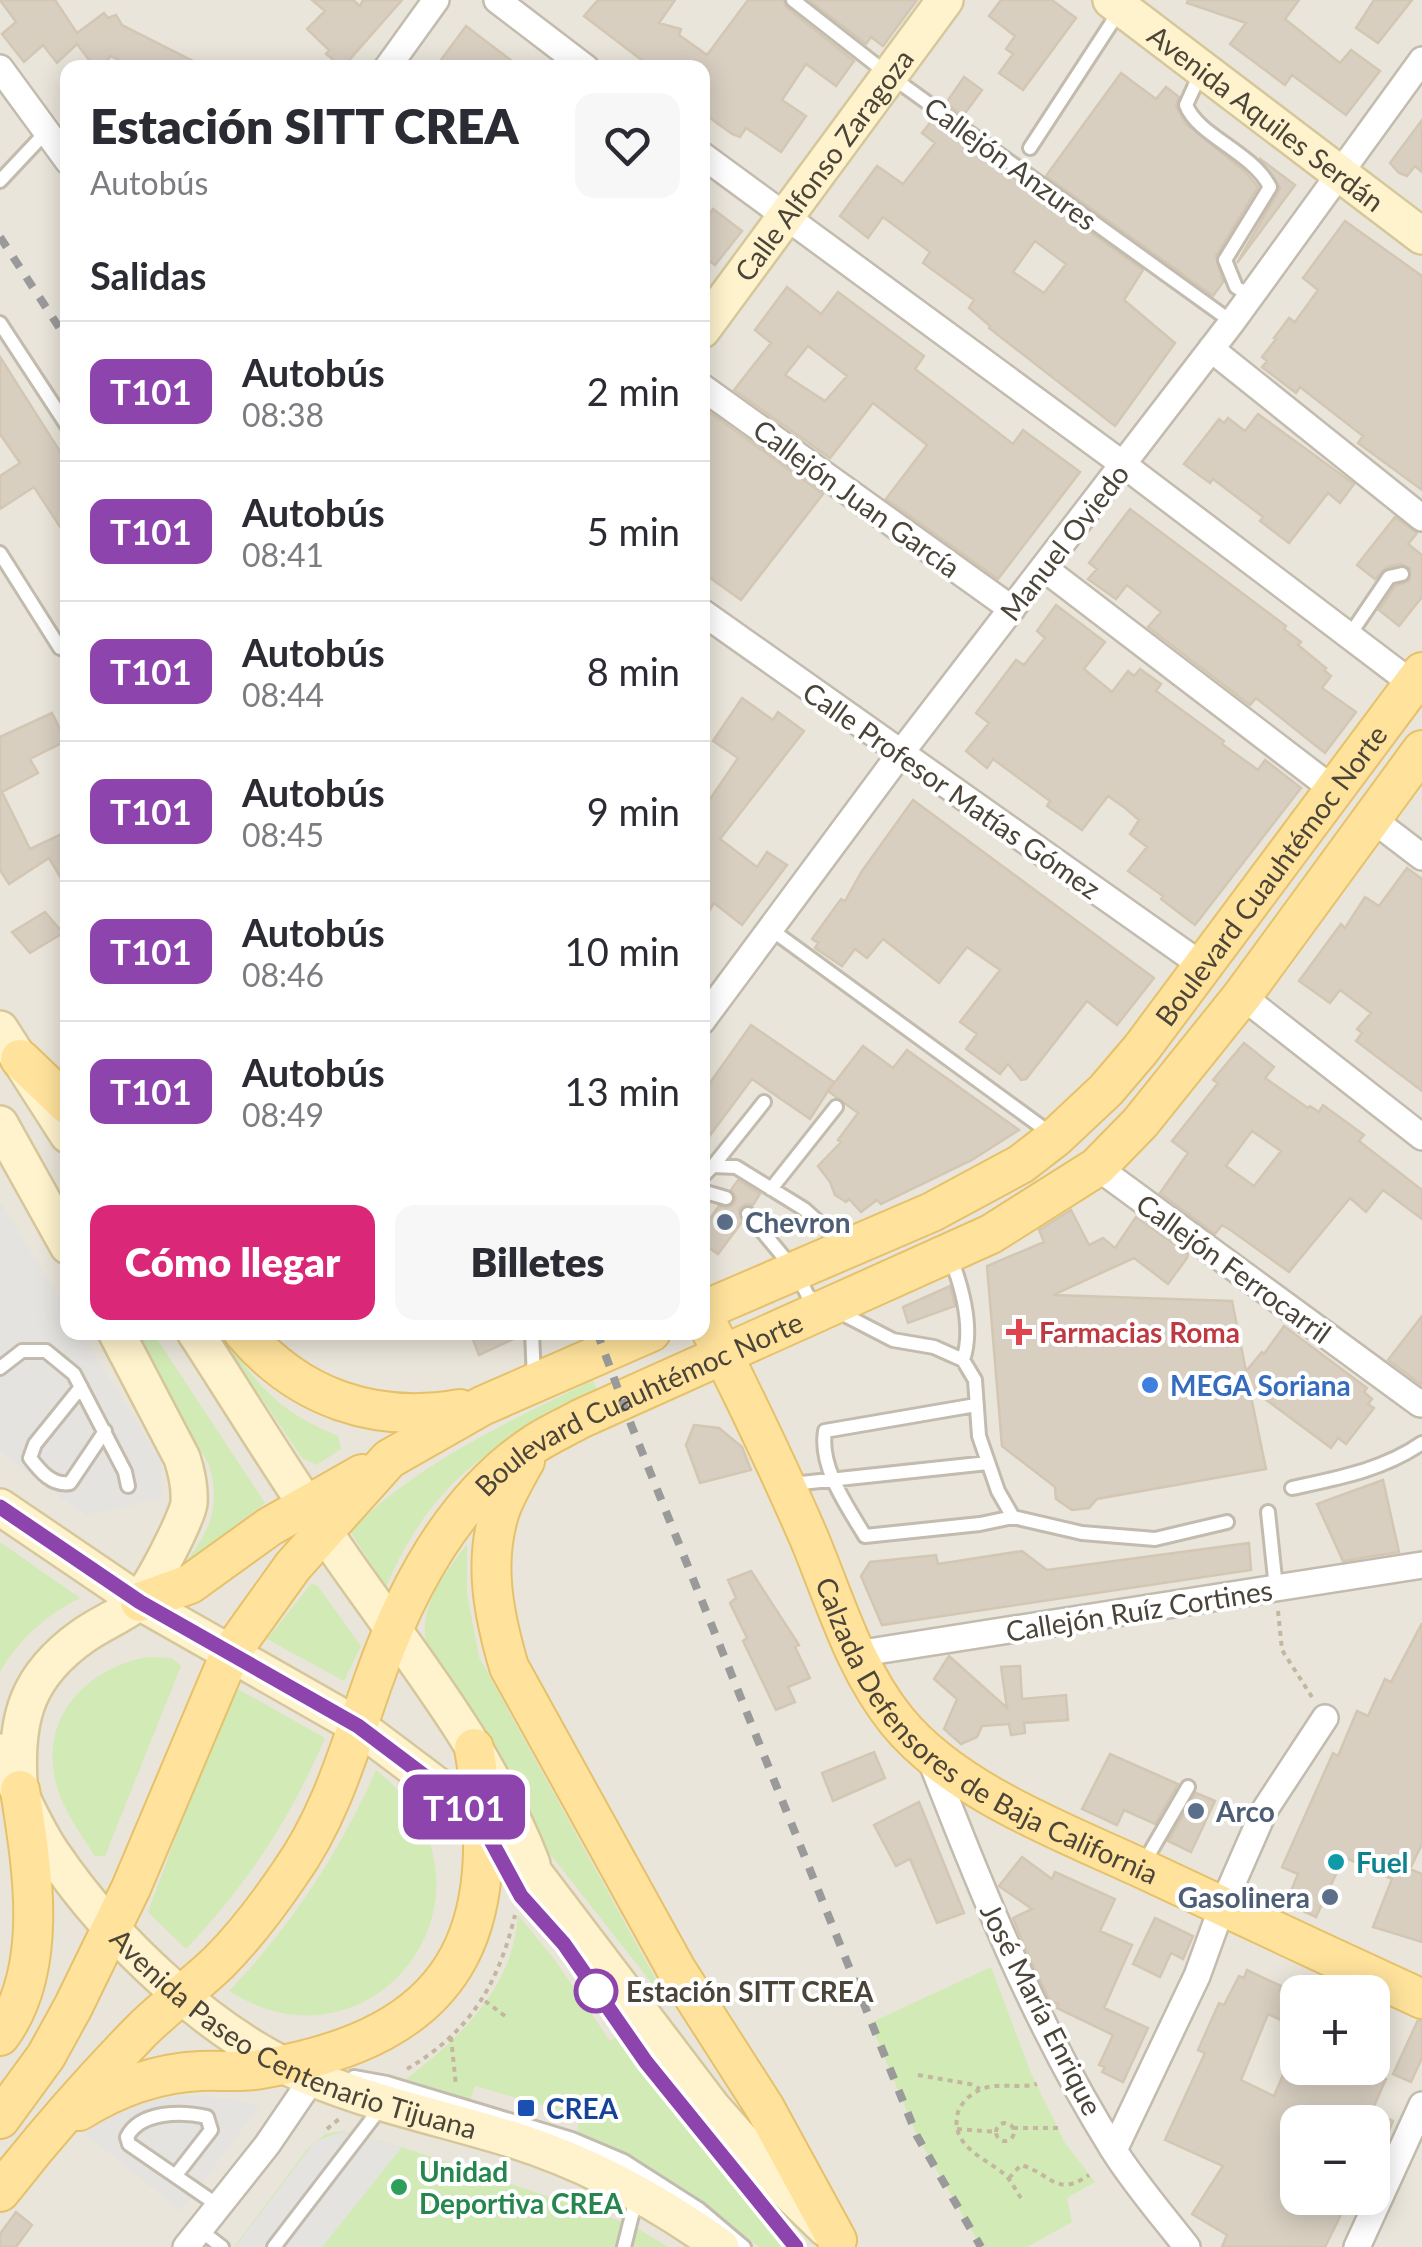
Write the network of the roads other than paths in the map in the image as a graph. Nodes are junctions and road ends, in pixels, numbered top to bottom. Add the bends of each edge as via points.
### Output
1 (436, 0) edge
2 (496, 0) edge
3 (793, 0) edge
4 (945, 0) edge
5 (1116, 4) edge
6 (394, 60) edge
7 (575, 60) edge
8 (1422, 60) edge
9 (0, 68) edge
10 (1202, 70) junction
11 (889, 74) junction
12 (46, 132) junction
13 (1030, 148) dead end
14 (60, 151) edge
15 (710, 160) edge
16 (1338, 174) junction
17 (0, 181) edge
18 (786, 217) junction
19 (1422, 236) edge
20 (1250, 296) junction
21 (710, 319) edge
22 (1232, 322) junction
23 (0, 323) edge
24 (1211, 350) junction
25 (710, 393) edge
26 (60, 416) edge
27 (1124, 465) junction
28 (1422, 518) edge
29 (0, 553) edge
30 (1044, 569) junction
31 (1402, 574) dead end
32 (1012, 609) junction
33 (710, 618) edge
34 (1349, 636) junction
35 (60, 648) dead end
36 (1419, 683) edge
37 (1422, 750) edge
38 (900, 754) junction
39 (1334, 790) junction
40 (1371, 818) junction
41 (1422, 857) edge
42 (769, 928) junction
43 (1203, 966) junction
44 (1242, 996) junction
45 (710, 1010) edge
46 (10, 1044) edge
47 (60, 1097) edge
48 (764, 1102) dead end
49 (836, 1107) dead end
50 (60, 1122) edge
51 (0, 1124) edge
52 (1056, 1137) junction
53 (1422, 1137) edge
54 (712, 1166) junction
55 (1097, 1167) junction
56 (710, 1168) edge
57 (771, 1189) junction
58 (710, 1193) edge
59 (726, 1198) dead end
60 (748, 1214) dead end
61 (60, 1232) edge
62 (848, 1248) junction
63 (949, 1254) junction
64 (796, 1272) junction
65 (832, 1307) junction
66 (710, 1309) edge
67 (710, 1328) edge
68 (120, 1340) edge
69 (200, 1340) edge
70 (251, 1340) edge
71 (532, 1340) edge
72 (632, 1340) edge
73 (724, 1357) junction
74 (963, 1360) junction
75 (0, 1368) edge
76 (534, 1382) junction
77 (81, 1387) junction
78 (976, 1404) junction
79 (1421, 1404) edge
80 (482, 1406) junction
81 (105, 1430) junction
82 (1422, 1443) edge
83 (533, 1446) junction
84 (988, 1463) junction
85 (833, 1478) junction
86 (786, 1484) junction
87 (128, 1486) dead end
88 (1292, 1488) dead end
89 (0, 1507) edge
90 (1268, 1512) dead end
91 (1014, 1517) junction
92 (315, 1518) junction
93 (1227, 1522) dead end
94 (1422, 1566) edge
95 (1276, 1588) junction
96 (140, 1602) junction
97 (394, 1627) junction
98 (230, 1654) junction
99 (856, 1654) junction
100 (1325, 1718) road end
101 (358, 1726) junction
102 (474, 1748) junction
103 (0, 1752) edge
104 (929, 1755) junction
105 (1188, 1786) dead end
106 (20, 1790) junction
107 (482, 1824) junction
108 (1141, 1868) junction
109 (536, 1874) junction
110 (1222, 1907) junction
111 (109, 1928) junction
112 (180, 1995) junction
113 (1422, 1999) edge
114 (2, 2029) edge
115 (297, 2072) junction
116 (384, 2103) junction
117 (1422, 2106) edge
118 (0, 2119) edge
119 (47, 2131) junction
120 (1114, 2150) junction
121 (176, 2174) junction
122 (0, 2192) edge
123 (638, 2192) junction
124 (219, 2206) junction
125 (193, 2238) edge
126 (840, 2244) edge
127 (222, 2247) edge
128 (274, 2247) edge
129 (624, 2247) edge
130 (721, 2247) edge
131 (744, 2247) edge
132 (796, 2247) edge
133 (1187, 2247) edge
134 (1357, 2247) edge

1 - 6 street
2 - 7 street
3 - 11 lane, Callejón Anzures
4 - 11 main road, Calle Alfonso Zaragoza
5 - 10 main road, Avenida Aquiles Serdán
5 - 13 lane
8 - 16 street, Manuel Oviedo
9 - 12 street
10 - 16 main road, Avenida Aquiles Serdán
10 - 20 lane via 1186,105 1192,118 1233,147 1270,187 1225,260 1236,288
11 - 18 main road, Calle Alfonso Zaragoza
11 - 22 lane, Callejón Anzures
12 - 14 street
12 - 17 lane
15 - 18 street
16 - 19 main road, Avenida Aquiles Serdán
16 - 20 street, Manuel Oviedo
18 - 21 main road, Calle Alfonso Zaragoza
18 - 27 street
20 - 22 street, Manuel Oviedo
22 - 24 street, Manuel Oviedo
23 - 26 lane
24 - 27 street, Manuel Oviedo
24 - 28 street
25 - 32 street, Callejón Juan García
27 - 30 street, Manuel Oviedo
27 - 34 street
29 - 35 lane
30 - 32 street, Manuel Oviedo
30 - 39 street
31 - 34 lane via 1389,577
32 - 38 street, Manuel Oviedo
33 - 38 street, Calle Profesor Matías Gómez
34 - 36 street
36 - 39 main road, Boulevard Cuauhtémoc Norte
37 - 40 main road, Boulevard Cuauhtémoc Norte
38 - 42 street, Manuel Oviedo
38 - 43 street, Calle Profesor Matías Gómez
39 - 43 main road, Boulevard Cuauhtémoc Norte
40 - 41 street
40 - 44 main road, Boulevard Cuauhtémoc Norte
42 - 45 street, Manuel Oviedo
42 - 52 lane
43 - 52 main road, Boulevard Cuauhtémoc Norte via 1106,1090
44 - 53 street
44 - 55 main road, Boulevard Cuauhtémoc Norte
46 - 47 main road
46 - 50 main road
48 - 54 lane
49 - 57 lane
51 - 61 main road
52 - 62 main road, Boulevard Cuauhtémoc Norte via 962,1196
54 - 56 lane
54 - 57 lane via 736,1167
55 - 63 main road, Boulevard Cuauhtémoc Norte
55 - 79 street, Callejón Ferrocarril
57 - 62 lane
58 - 59 lane
60 - 64 lane
62 - 64 main road, Boulevard Cuauhtémoc Norte
63 - 65 main road, Boulevard Cuauhtémoc Norte
63 - 74 lane via 964,1302
64 - 65 lane via 808,1296
64 - 66 main road, Boulevard Cuauhtémoc Norte
65 - 73 main road, Boulevard Cuauhtémoc Norte
65 - 74 lane via 892,1340
67 - 73 main road, Calzada Defensores de Baja California
68 - 96 main road via 189,1480 184,1522
69 - 92 main road
70 - 80 main road via 295,1381 346,1405 423,1414
71 - 76 lane
72 - 76 main road
73 - 83 main road, Boulevard Cuauhtémoc Norte
73 - 86 main road, Calzada Defensores de Baja California
74 - 78 lane
75 - 77 lane via 22,1351 46,1351
76 - 80 main road
77 - 81 lane
77 - 81 lane via 30,1458 41,1472 70,1484
78 - 84 lane
78 - 85 lane via 825,1430
80 - 92 main road via 389,1459
81 - 87 lane
82 - 88 lane via 1350,1476
83 - 97 main road, Boulevard Cuauhtémoc Norte via 460,1514
83 - 126 main road via 501,1508 492,1550 494,1609 509,1667 676,1969 765,2108
84 - 85 lane
84 - 91 lane
85 - 86 lane
85 - 91 lane via 865,1536
86 - 99 main road, Calzada Defensores de Baja California
89 - 96 main road
90 - 95 lane
91 - 93 lane via 1082,1533 1155,1539
92 - 96 main road via 190,1584
92 - 97 main road
92 - 98 main road via 293,1566
94 - 95 street, Callejón Ruíz Cortines
95 - 99 street, Callejón Ruíz Cortines
96 - 98 main road
96 - 106 main road via 83,1636 46,1671 22,1714
97 - 101 main road, Boulevard Cuauhtémoc Norte
97 - 102 main road
98 - 101 main road
98 - 111 main road
99 - 104 main road, Calzada Defensores de Baja California via 878,1696
100 - 110 street via 1264,1811
101 - 107 main road
101 - 112 main road, Boulevard Cuauhtémoc Norte via 329,1809 294,1868 220,1961
102 - 107 main road
102 - 109 main road
103 - 106 main road, Avenida Paseo Centenario Tijuana
104 - 108 main road, Calzada Defensores de Baja California via 982,1790
104 - 120 street, José María Enrique via 1038,2013
105 - 108 lane
106 - 111 main road, Avenida Paseo Centenario Tijuana via 50,1850
106 - 114 main road via 34,1912 20,1997
107 - 109 main road
107 - 115 main road via 479,1908 448,1978 370,2036 306,2060
107 - 132 lane via 521,1896
108 - 110 main road, Calzada Defensores de Baja California
109 - 126 main road via 724,2121
110 - 113 main road, Calzada Defensores de Baja California
110 - 120 street via 1197,1976
111 - 112 main road, Avenida Paseo Centenario Tijuana
111 - 118 main road via 46,2056
112 - 115 main road, Avenida Paseo Centenario Tijuana
112 - 119 main road, Boulevard Cuauhtémoc Norte
115 - 116 main road, Avenida Paseo Centenario Tijuana
115 - 119 main road via 171,2074 96,2101
115 - 124 street via 267,2145
115 - 131 lane via 387,2083 572,2138 624,2161
116 - 123 main road, Avenida Paseo Centenario Tijuana via 514,2140
116 - 128 lane
117 - 134 street
119 - 122 main road, Boulevard Cuauhtémoc Norte
120 - 133 street, José María Enrique
121 - 121 lane via 129,2144 129,2130 175,2112 207,2117 212,2130
121 - 124 lane
123 - 129 lane
123 - 130 main road, Avenida Paseo Centenario Tijuana
124 - 125 street
125 - 127 lane

